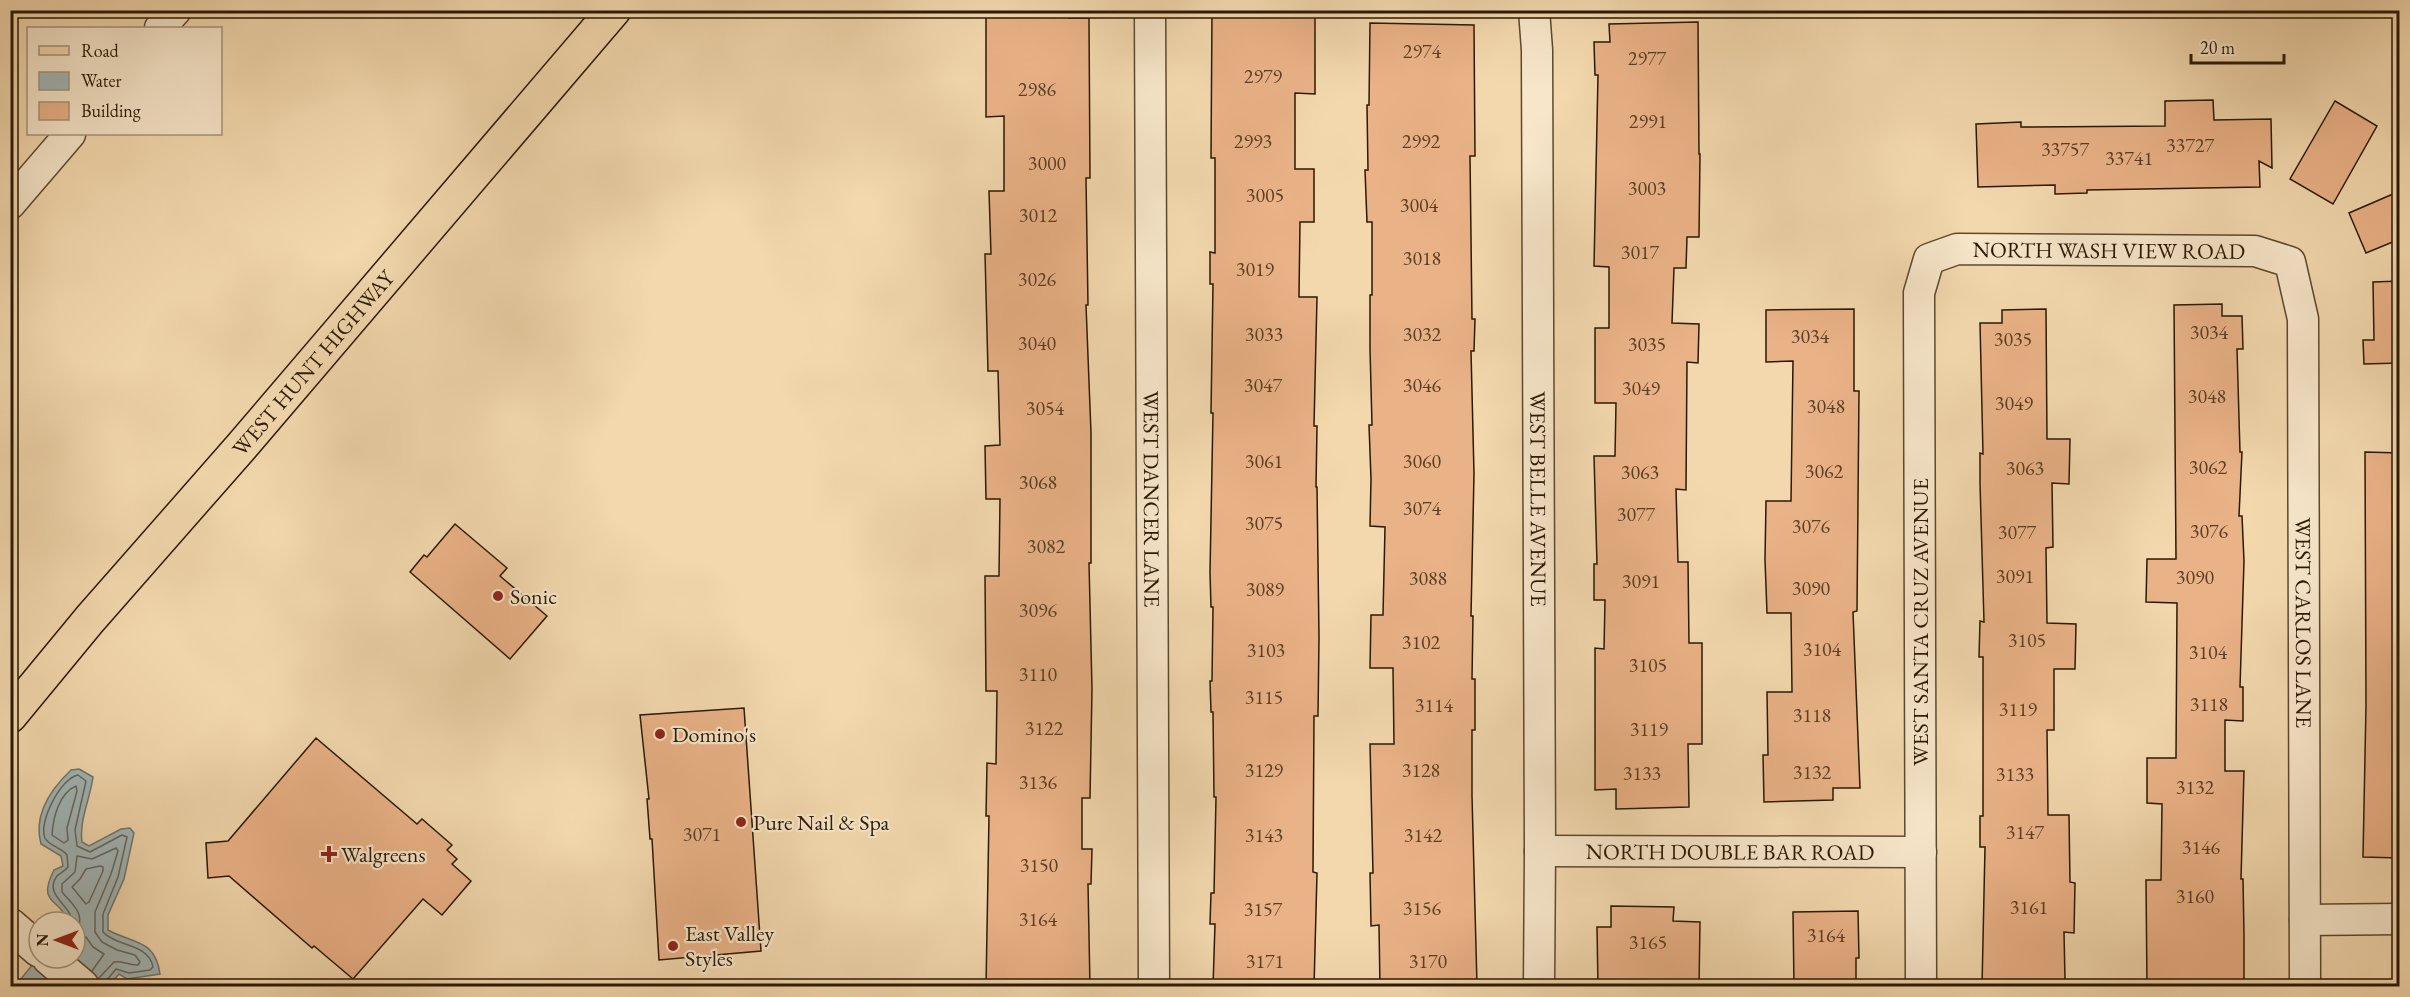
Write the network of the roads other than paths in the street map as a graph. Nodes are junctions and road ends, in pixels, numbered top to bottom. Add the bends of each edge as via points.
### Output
1 (176, 10) edge
2 (614, 10) edge
3 (1150, 10) edge
4 (1534, 10) edge
5 (161, 27) edge
6 (69, 135) edge
7 (10, 204) edge
8 (1929, 259) joint
9 (2290, 262) joint
10 (10, 716) edge
11 (1540, 851) junction
12 (1921, 852) junction
13 (2305, 920) junction
14 (2400, 920) edge
15 (10, 925) edge
16 (27, 940) edge
17 (62, 970) edge
18 (81, 987) edge
19 (1154, 987) edge
20 (1539, 987) edge
21 (1921, 987) edge
22 (2305, 987) edge

1 - 5 street
2 - 10 main road, WEST HUNT HIGHWAY
3 - 19 street, WEST DANCER LANE
4 - 11 street, WEST BELLE AVENUE
6 - 7 street
8 - 9 street, NORTH WASH VIEW ROAD via 1957,249 2255,251
8 - 12 street, WEST SANTA CRUZ AVENUE via 1919,293
9 - 13 street, WEST CARLOS LANE via 2303,320
11 - 12 street, NORTH DOUBLE BAR ROAD
11 - 20 street, WEST BELLE AVENUE
12 - 21 street, WEST SANTA CRUZ AVENUE
13 - 14 street
13 - 22 street, WEST CARLOS LANE
15 - 16 street
17 - 18 street

